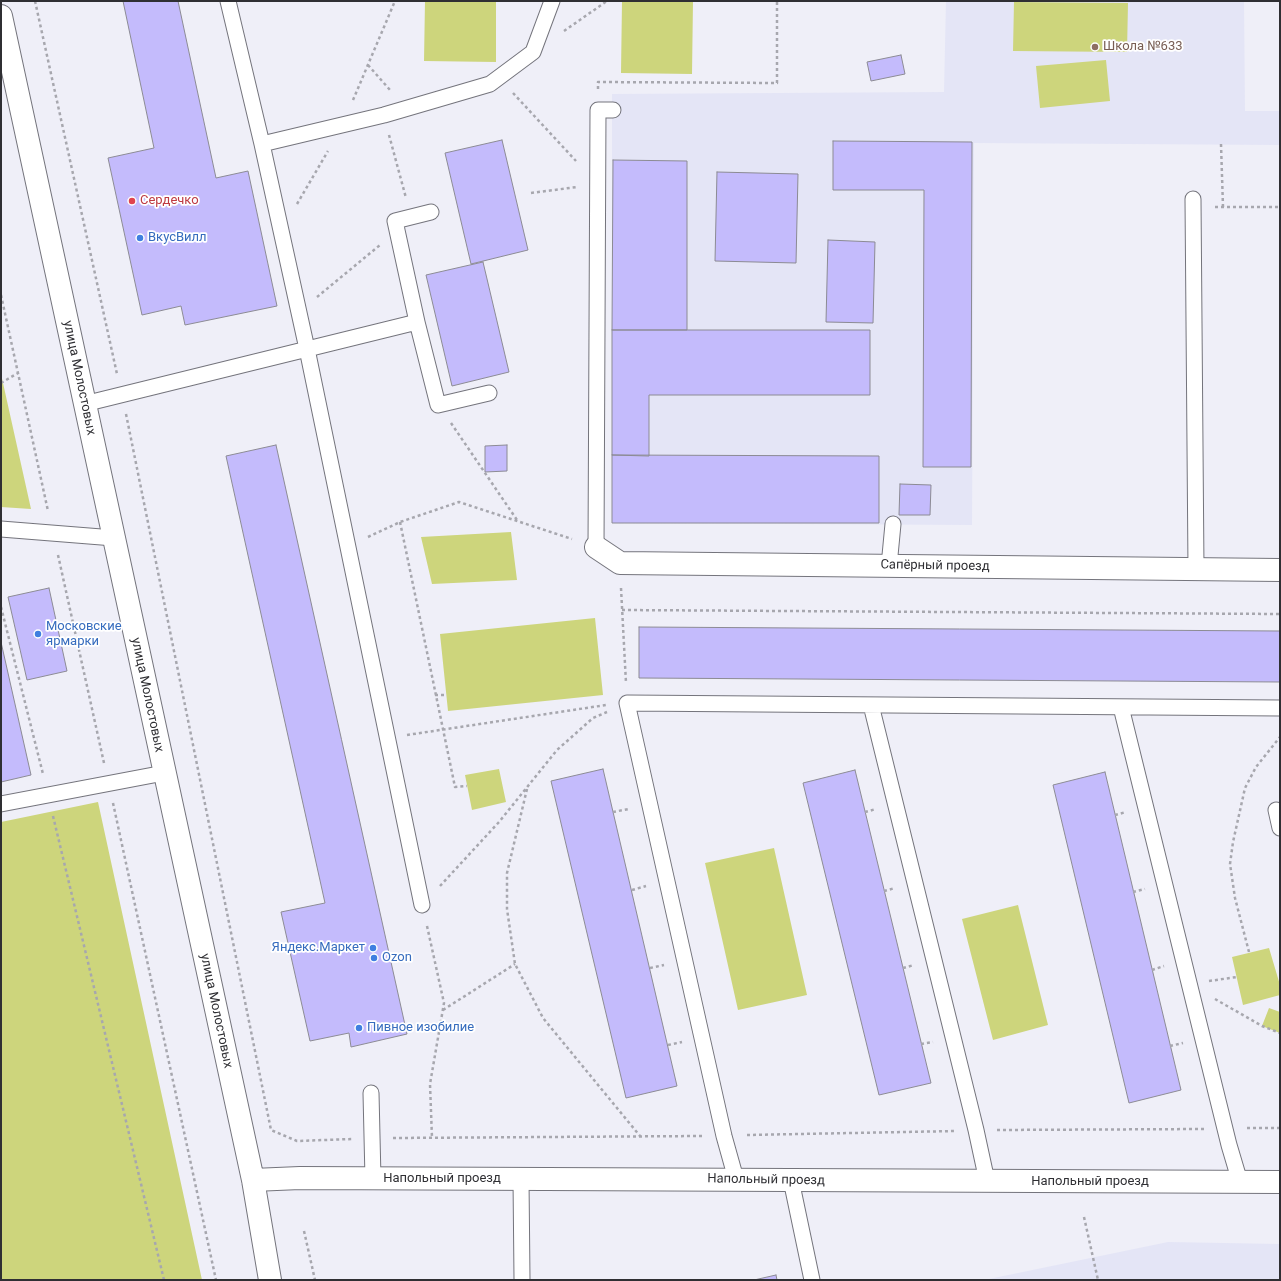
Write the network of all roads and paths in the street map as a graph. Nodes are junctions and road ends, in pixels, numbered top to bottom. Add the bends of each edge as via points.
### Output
1 (35, 1) edge
2 (228, 1) edge
3 (552, 1) edge
4 (607, 1) edge
5 (777, 1) edge
6 (1, 16) edge
7 (533, 52) junction
8 (368, 65) dead end
9 (499, 78) junction
10 (405, 109) junction
11 (605, 110) joint
12 (384, 115) junction
13 (262, 144) junction
14 (1222, 144) dead end
15 (598, 184) junction
16 (531, 193) dead end
17 (1193, 203) joint
18 (1223, 207) junction
19 (1280, 207) edge
20 (431, 212) dead end
21 (411, 217) junction
22 (397, 231) junction
23 (298, 313) junction
24 (417, 322) junction
25 (307, 349) junction
26 (18, 373) dead end
27 (1, 383) edge
28 (489, 393) dead end
29 (122, 394) junction
30 (84, 404) junction
31 (438, 405) junction
32 (517, 521) junction
33 (400, 522) junction
34 (893, 524) dead end
35 (1, 529) edge
36 (114, 538) junction
37 (596, 546) junction
38 (348, 547) junction
39 (620, 563) junction
40 (889, 566) junction
41 (1196, 569) junction
42 (1280, 570) edge
43 (1, 607) edge
44 (622, 610) junction
45 (1280, 614) edge
46 (435, 695) junction
47 (446, 695) dead end
48 (627, 703) junction
49 (606, 705) dead end
50 (871, 705) junction
51 (1121, 707) junction
52 (1280, 708) edge
53 (443, 730) junction
54 (387, 737) junction
55 (1280, 737) edge
56 (164, 773) junction
57 (467, 786) dead end
58 (528, 786) junction
59 (48, 795) junction
60 (1, 804) edge
61 (1276, 810) dead end
62 (1280, 828) edge
63 (422, 905) junction
64 (1249, 952) dead end
65 (515, 964) junction
66 (1237, 977) dead end
67 (1189, 984) junction
68 (443, 1010) junction
69 (1280, 1033) edge
70 (371, 1093) dead end
71 (1280, 1128) edge
72 (1225, 1129) junction
73 (976, 1130) junction
74 (640, 1136) junction
75 (724, 1136) junction
76 (432, 1138) junction
77 (372, 1139) junction
78 (373, 1179) junction
79 (521, 1179) junction
80 (736, 1179) junction
81 (253, 1180) junction
82 (791, 1180) junction
83 (987, 1181) junction
84 (1240, 1182) junction
85 (1280, 1182) edge
86 (1084, 1217) dead end
87 (304, 1230) dead end
88 (522, 1279) dead end
89 (164, 1280) edge
90 (270, 1280) edge
91 (315, 1280) edge
92 (812, 1280) edge
93 (1098, 1280) edge

1 - 29 path
2 - 13 lane
3 - 7 lane
4 - 7 path
5 - 11 path via 777,83 598,82
6 - 30 street, улица Молостовых
7 - 9 lane
8 - 10 path
9 - 10 lane via 490,84
9 - 15 path
10 - 12 lane
11 - 15 lane
12 - 13 lane
12 - 21 path
13 - 23 lane
14 - 18 path
15 - 16 path
15 - 37 lane
17 - 18 path
17 - 41 lane
18 - 19 path
20 - 21 lane
21 - 22 lane via 395,221
22 - 23 path
22 - 24 lane
23 - 25 lane
24 - 25 lane
24 - 31 lane
25 - 29 lane
25 - 38 lane
26 - 27 path
28 - 31 lane
29 - 30 lane
29 - 77 path via 271,1130 297,1141
30 - 36 street, улица Молостовых
31 - 32 path
32 - 33 path via 459,502
32 - 37 path
33 - 38 path
33 - 46 path
34 - 40 lane
35 - 36 lane
36 - 56 street, улица Молостовых
37 - 39 street
38 - 54 lane
39 - 40 street, Сапёрный проезд
39 - 44 path
40 - 41 street, Сапёрный проезд
41 - 42 street, Сапёрный проезд
43 - 59 path
44 - 45 path
44 - 48 path
46 - 47 path
46 - 53 path
48 - 50 lane
48 - 58 path via 593,718 557,750
48 - 75 lane
49 - 53 path
50 - 51 lane
50 - 73 lane
51 - 52 lane
51 - 67 lane
53 - 54 path
53 - 57 path via 455,787
54 - 63 lane
55 - 64 path via 1256,767 1245,788 1233,842 1230,864 1235,898
56 - 59 lane
56 - 81 street, улица Молостовых
58 - 63 path via 499,822
58 - 65 path via 507,873 507,909
59 - 60 lane
59 - 89 path
61 - 62 lane
63 - 68 path via 444,1003
65 - 68 path
65 - 74 path via 543,1018
66 - 67 path
67 - 69 path via 1262,1026
67 - 72 lane
68 - 76 path via 430,1084
70 - 77 lane
71 - 72 path
72 - 73 path
72 - 84 lane
73 - 75 path
73 - 83 lane
74 - 75 path
74 - 76 path
75 - 80 lane
76 - 77 path
77 - 78 lane
78 - 79 street, Напольный проезд
78 - 81 street, Напольный проезд
79 - 80 street, Напольный проезд
79 - 88 lane
80 - 82 street, Напольный проезд
81 - 90 street, улица Молостовых
82 - 83 street, Напольный проезд
82 - 92 lane
83 - 84 street, Напольный проезд
84 - 85 street, Напольный проезд
86 - 93 path
87 - 91 path

